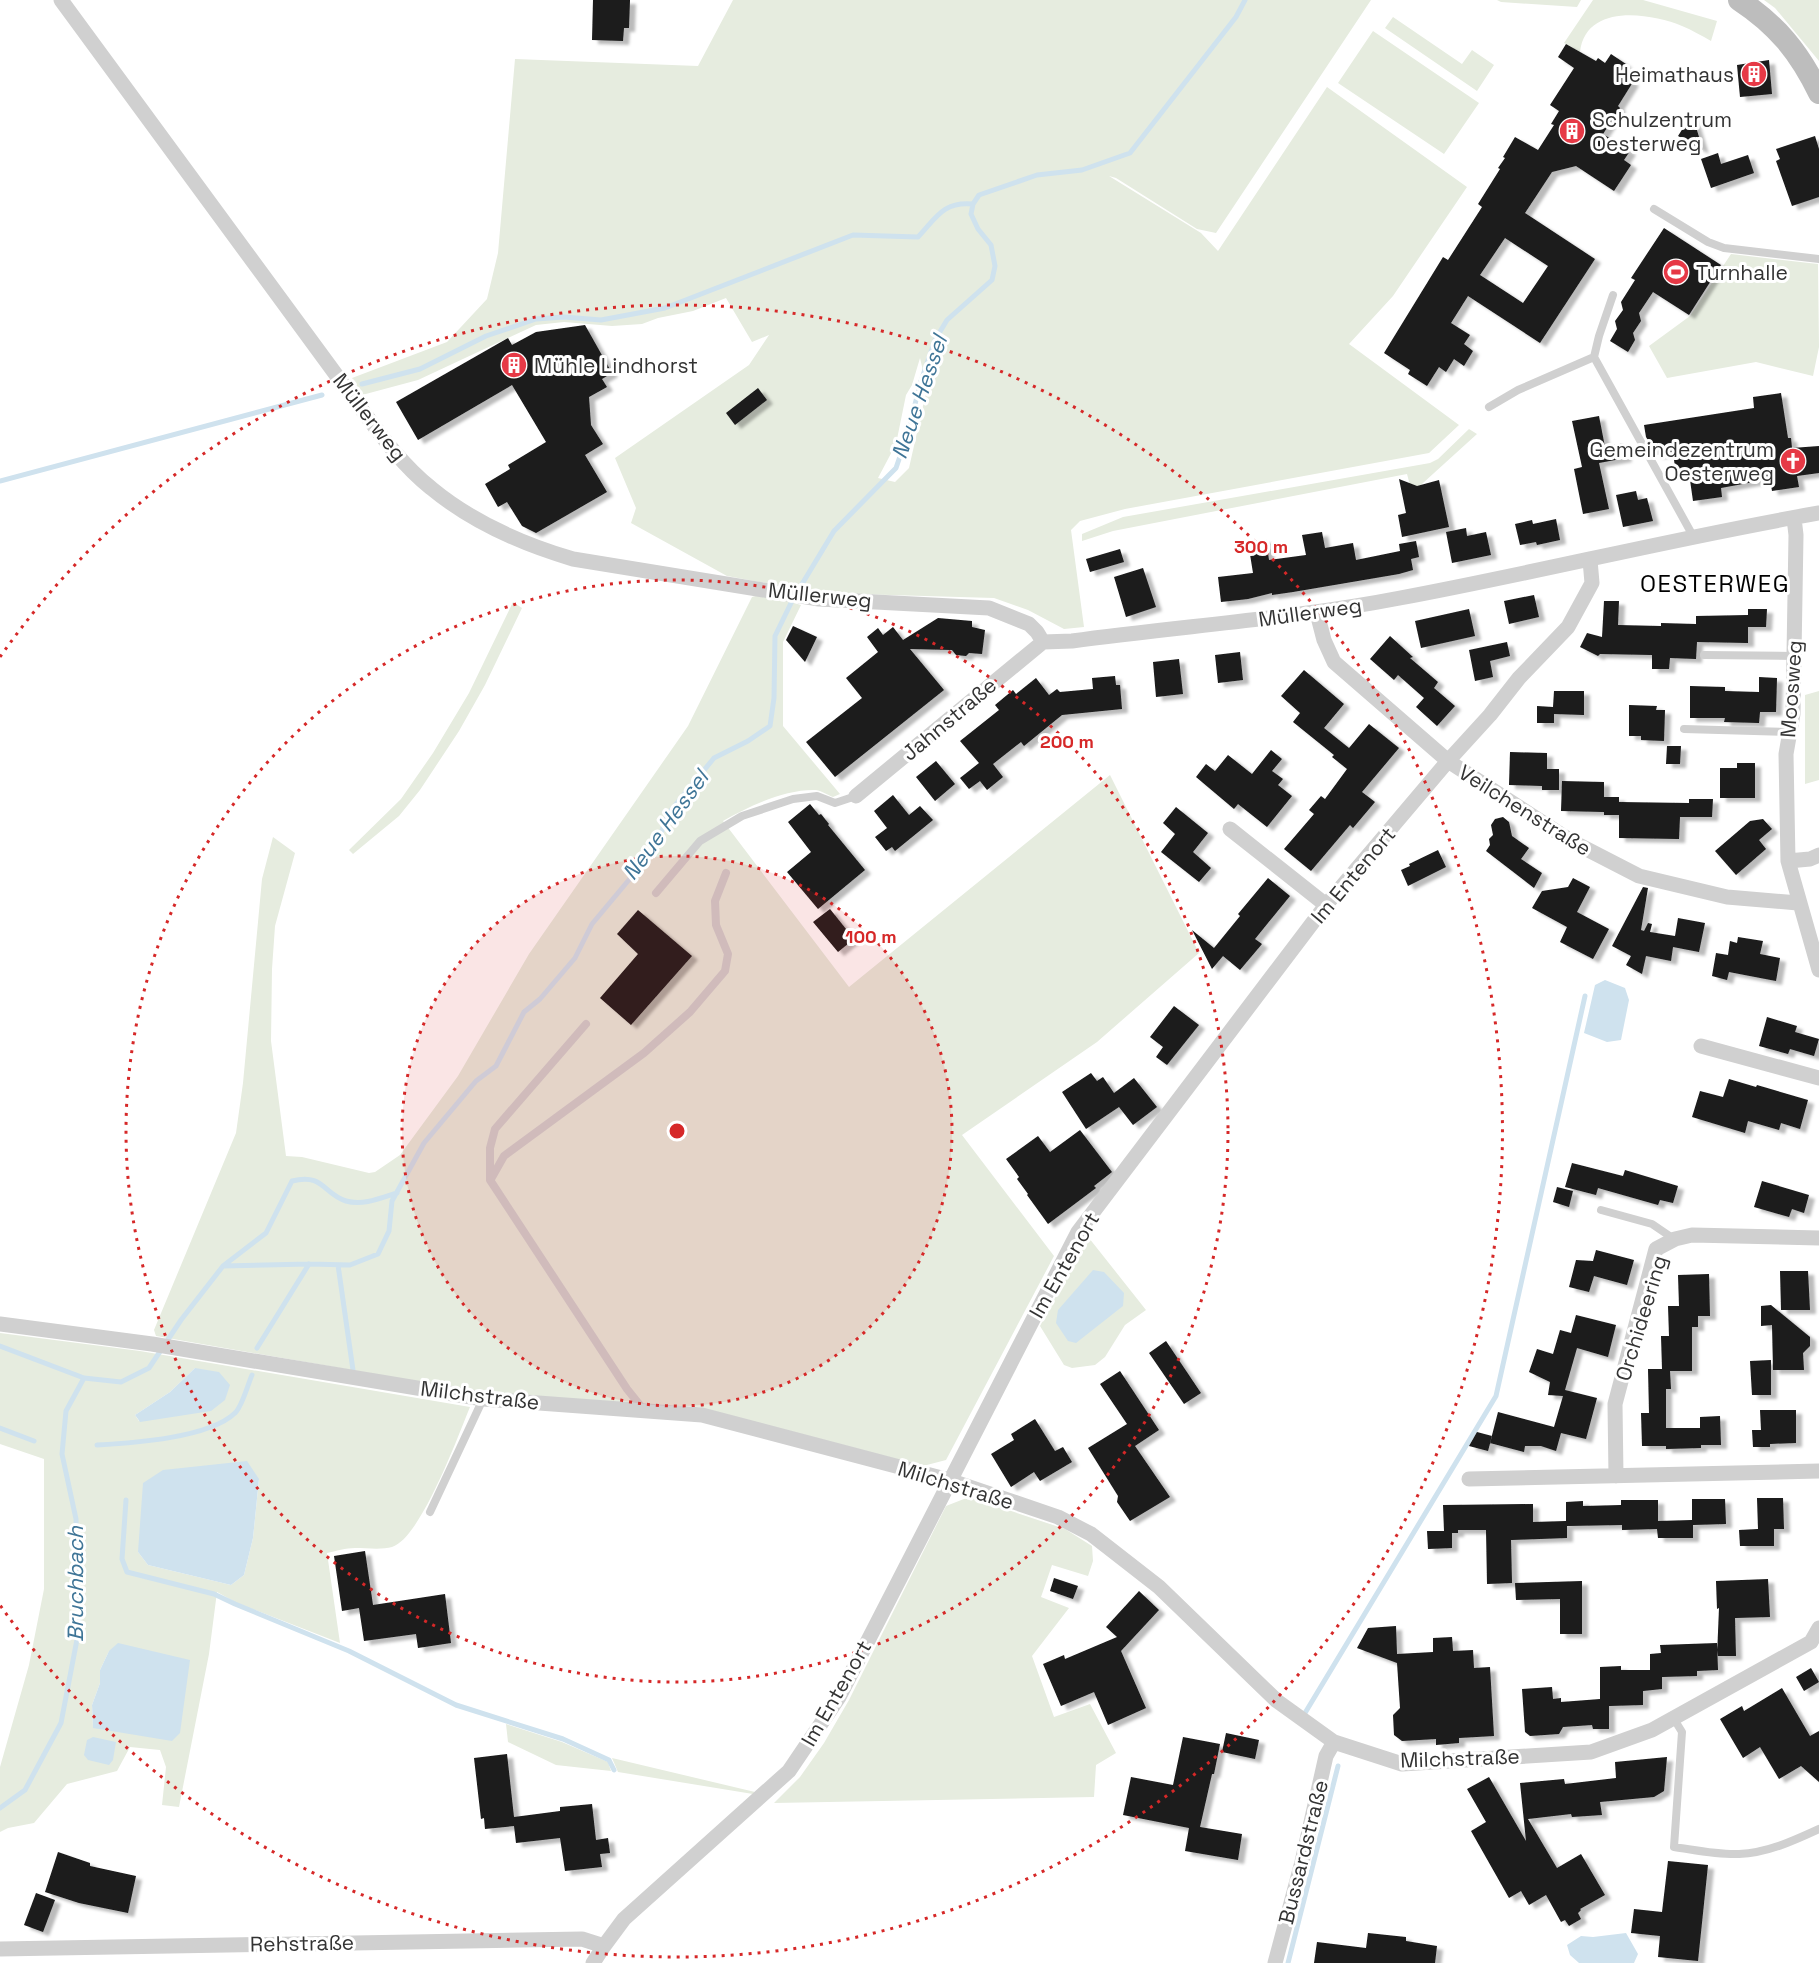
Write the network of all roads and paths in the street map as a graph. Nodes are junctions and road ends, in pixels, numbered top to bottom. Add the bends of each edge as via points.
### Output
1 (61, 0) edge
2 (1739, 0) edge
3 (1819, 93) edge
4 (1654, 209) dead end
5 (1819, 259) edge
6 (1613, 295) dead end
7 (1594, 357) junction
8 (1489, 407) dead end
9 (1819, 513) edge
10 (1794, 518) junction
11 (1693, 536) junction
12 (1590, 560) junction
13 (1317, 613) junction
14 (1043, 642) junction
15 (1704, 656) dead end
16 (1794, 656) junction
17 (1684, 729) dead end
18 (1790, 732) junction
19 (1448, 761) junction
20 (856, 796) joint
21 (1230, 829) dead end
22 (1819, 855) edge
23 (1788, 861) junction
24 (726, 873) dead end
25 (656, 893) dead end
26 (1798, 903) junction
27 (1326, 905) junction
28 (1819, 970) edge
29 (586, 1024) dead end
30 (1701, 1046) dead end
31 (1819, 1078) edge
32 (490, 1180) junction
33 (1601, 1210) dead end
34 (1819, 1238) edge
35 (1675, 1239) junction
36 (0, 1324) edge
37 (483, 1399) junction
38 (644, 1410) junction
39 (1819, 1471) edge
40 (1616, 1476) junction
41 (1468, 1479) dead end
42 (949, 1480) junction
43 (430, 1512) dead end
44 (1819, 1628) edge
45 (1815, 1646) edge
46 (1674, 1719) junction
47 (1334, 1742) junction
48 (1819, 1829) edge
49 (604, 1946) junction
50 (0, 1949) edge
51 (593, 1963) edge
52 (1275, 1963) edge

1 - 14 street, Müllerweg via 348,391 430,488 496,530 573,559 809,597 990,608 1029,624
2 - 3 main road via 1781,33
4 - 5 lane via 1724,248
6 - 7 lane
7 - 8 lane
7 - 11 lane
9 - 10 street, Müllerweg
10 - 11 street, Müllerweg
10 - 16 street, Moosweg
11 - 12 street, Müllerweg
12 - 13 street, Müllerweg
12 - 19 street, Im Entenort via 1592,583 1568,627
13 - 14 street, Müllerweg
13 - 19 street, Veilchenstraße via 1334,662
14 - 20 street, Jahnstraße
15 - 16 lane
16 - 18 street, Moosweg
17 - 18 lane
18 - 23 street, Moosweg via 1786,754
19 - 26 street, Veilchenstraße via 1571,841 1639,876 1727,897
19 - 27 street, Im Entenort
20 - 25 lane via 835,803 817,796 793,799 742,816 700,840
21 - 27 street
22 - 23 street
23 - 26 street, Moosweg
24 - 32 lane via 715,901 716,925 728,954 725,971 690,1012 644,1053 504,1156
26 - 28 street, Moosweg
27 - 42 street, Im Entenort via 1078,1232
29 - 32 lane via 495,1129 490,1148
30 - 31 street
32 - 38 lane
33 - 35 lane via 1652,1224
34 - 35 street, Orchideering via 1692,1235
35 - 40 street, Orchideering via 1656,1249 1615,1404
36 - 37 street, Milchstraße via 152,1344
37 - 38 street, Milchstraße
37 - 43 lane
38 - 42 street, Milchstraße via 702,1415
39 - 40 street
40 - 41 street
42 - 47 street, Milchstraße via 1058,1517 1091,1534 1159,1587 1277,1701
42 - 49 street, Im Entenort via 838,1697 789,1771 624,1919
44 - 45 street
45 - 46 street, Milchstraße
46 - 47 street, Milchstraße via 1591,1752 1402,1764
46 - 48 lane via 1682,1732 1674,1847 1737,1854 1758,1852
47 - 52 street, Bussardstraße via 1326,1756
49 - 50 street, Rehstraße via 582,1939
49 - 51 street, Im Entenort

